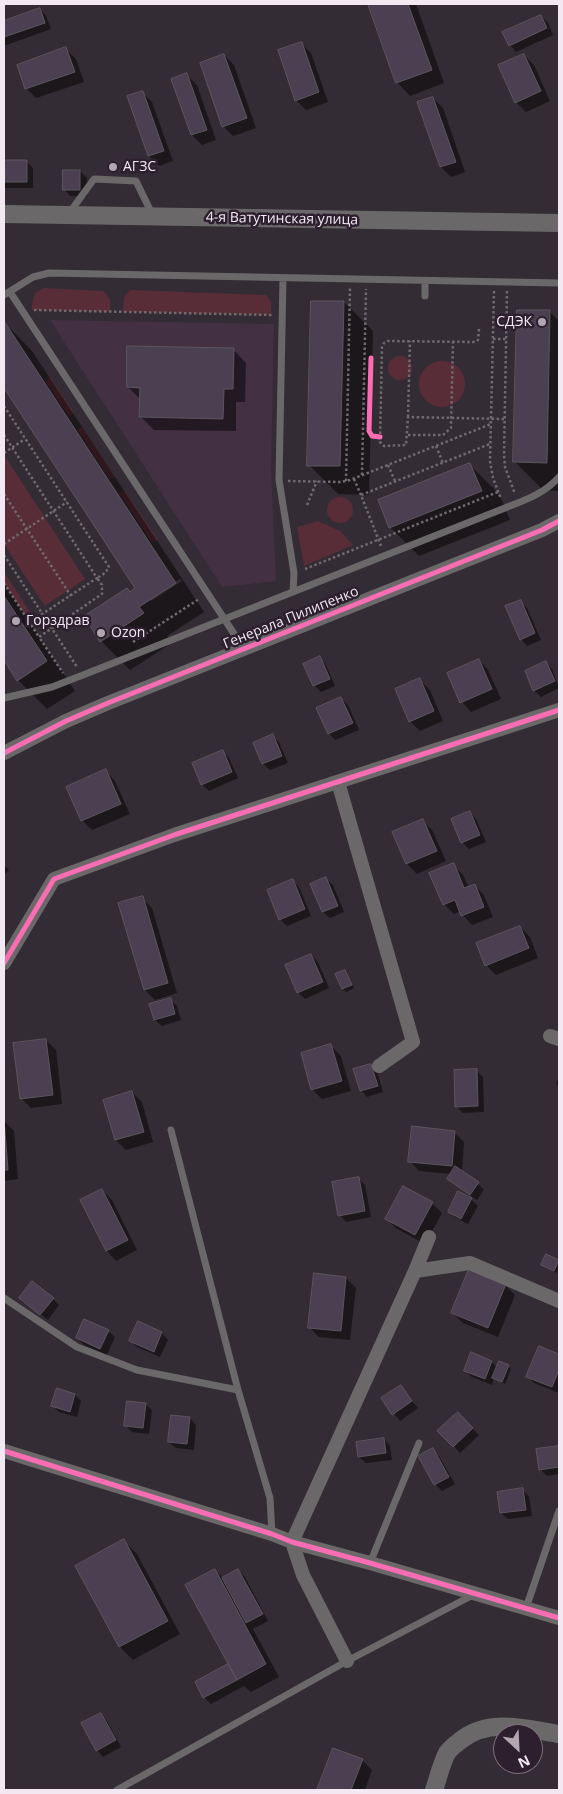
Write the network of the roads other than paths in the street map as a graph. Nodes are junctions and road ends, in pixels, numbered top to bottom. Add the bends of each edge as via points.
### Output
1 (4, 214) edge
2 (68, 215) junction
3 (153, 216) junction
4 (559, 224) edge
5 (283, 278) junction
6 (425, 281) junction
7 (559, 283) edge
8 (7, 294) edge
9 (425, 296) dead end
10 (559, 477) edge
11 (559, 521) edge
12 (293, 592) junction
13 (224, 619) junction
14 (244, 649) junction
15 (4, 698) edge
16 (559, 710) edge
17 (4, 754) edge
18 (338, 782) junction
19 (4, 963) edge
20 (380, 1066) dead end
21 (171, 1130) dead end
22 (429, 1237) dead end
23 (415, 1271) junction
24 (4, 1298) edge
25 (559, 1301) edge
26 (238, 1390) junction
27 (419, 1443) dead end
28 (4, 1451) edge
29 (559, 1511) edge
30 (272, 1534) junction
31 (292, 1542) junction
32 (370, 1563) junction
33 (475, 1594) junction
34 (526, 1608) junction
35 (559, 1618) edge
36 (348, 1660) junction
37 (559, 1734) edge
38 (117, 1790) edge
39 (434, 1790) edge

1 - 2 street, 4-я Ватутинская улица
2 - 3 street, 4-я Ватутинская улица
2 - 3 lane via 94,179 136,181
3 - 4 street, 4-я Ватутинская улица
5 - 6 lane
5 - 8 lane via 49,273 33,277
5 - 12 lane via 279,480 294,573
6 - 7 lane
6 - 9 lane
8 - 13 lane via 22,310
10 - 12 lane via 535,496
11 - 14 street, Генерала Пилипенко
12 - 13 lane
13 - 14 lane
13 - 15 lane via 83,676
14 - 17 street, Генерала Пилипенко via 108,703
16 - 18 street
18 - 19 street via 174,835 54,879
18 - 20 street via 413,1042
21 - 26 lane
22 - 23 street
23 - 25 street via 470,1262
23 - 31 street
24 - 26 lane via 77,1347 137,1370
26 - 30 lane via 270,1498
27 - 32 lane
28 - 30 street
29 - 34 lane
30 - 31 street
31 - 32 street
31 - 36 street via 303,1574
32 - 33 street
33 - 34 street
33 - 36 lane
34 - 35 street
36 - 38 lane
37 - 39 street via 507,1725 475,1732 447,1753

